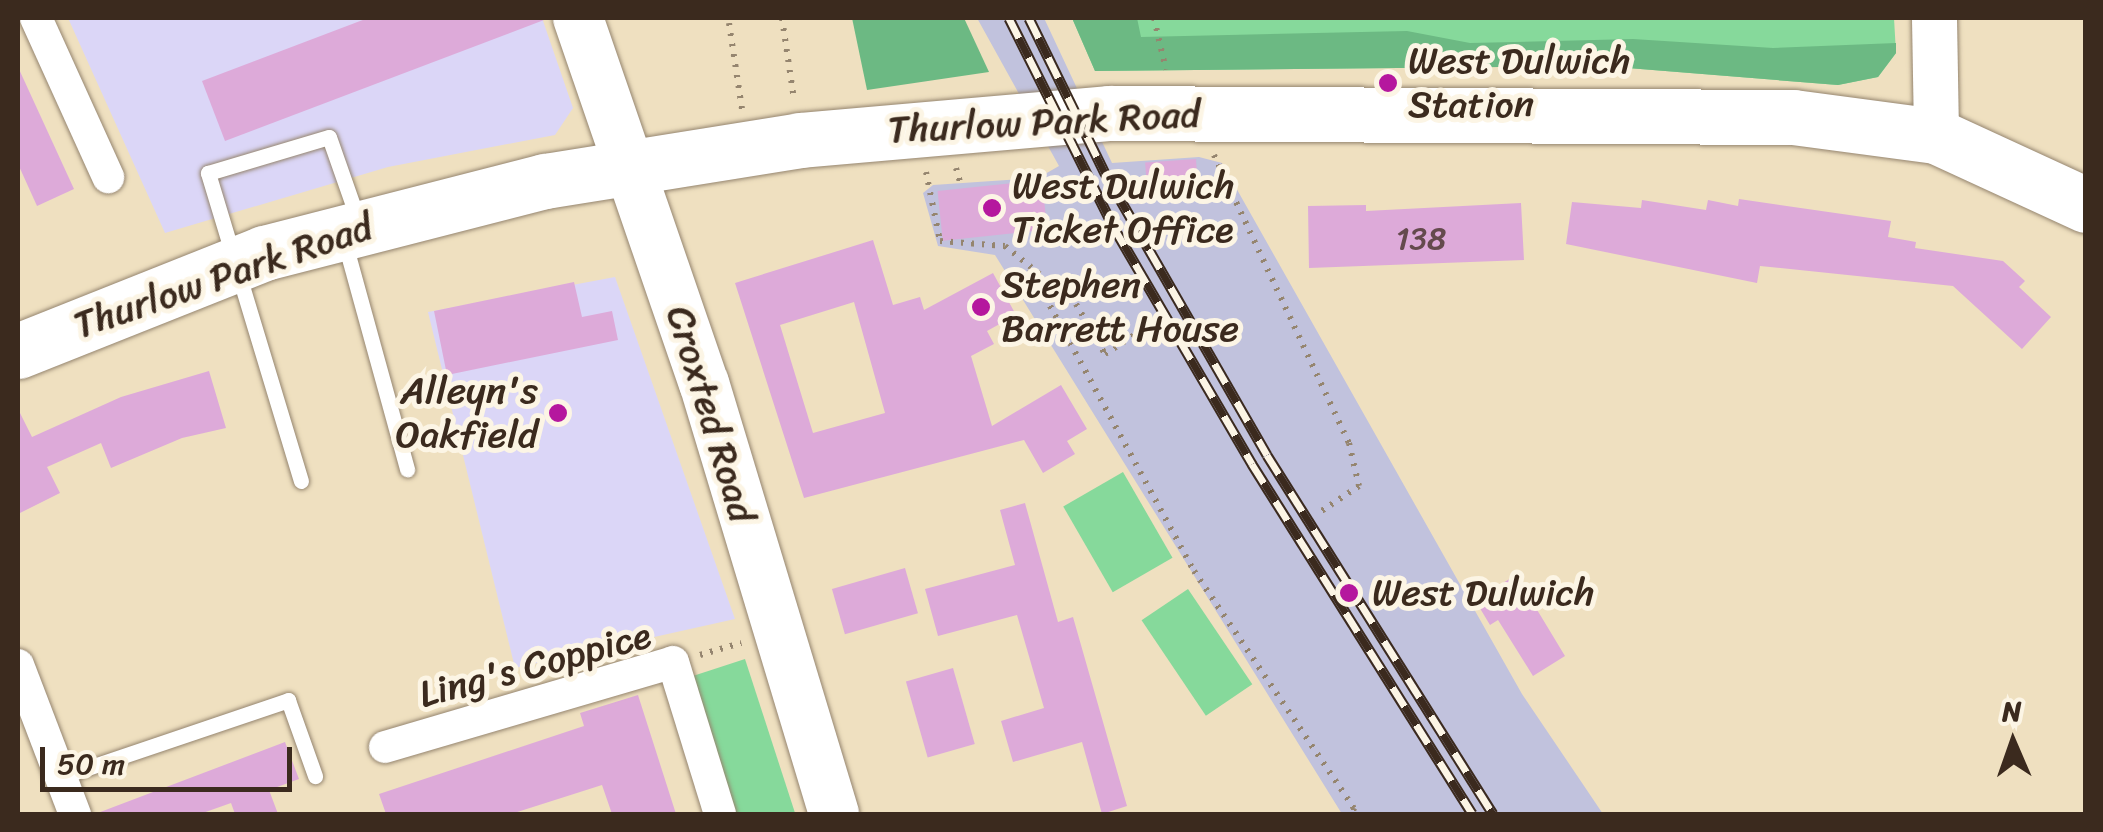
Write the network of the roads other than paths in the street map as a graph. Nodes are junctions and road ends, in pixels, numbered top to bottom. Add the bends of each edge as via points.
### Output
1 (36, 18) edge
2 (578, 18) edge
3 (1934, 18) edge
4 (1936, 136) junction
5 (627, 166) junction
6 (108, 177) dead end
7 (2086, 205) edge
8 (350, 229) junction
9 (238, 262) junction
10 (18, 351) edge
11 (407, 469) dead end
12 (301, 481) dead end
13 (18, 665) edge
14 (386, 747) dead end
15 (315, 776) dead end
16 (61, 777) junction
17 (75, 814) edge
18 (720, 814) edge
19 (834, 814) edge

1 - 6 street
2 - 5 main road, Croxted Road
3 - 4 street
4 - 5 highway, Thurlow Park Road via 1792,117 1643,112 1157,112 917,128
4 - 7 highway, Thurlow Park Road
5 - 8 highway, Thurlow Park Road
5 - 19 main road, Croxted Road via 704,383
8 - 9 highway, Thurlow Park Road
8 - 9 lane via 329,137 208,173
8 - 11 lane
9 - 10 highway, Thurlow Park Road
9 - 12 lane
13 - 16 street
14 - 18 street, Ling's Coppice via 673,662
15 - 16 lane via 288,700
16 - 17 street

